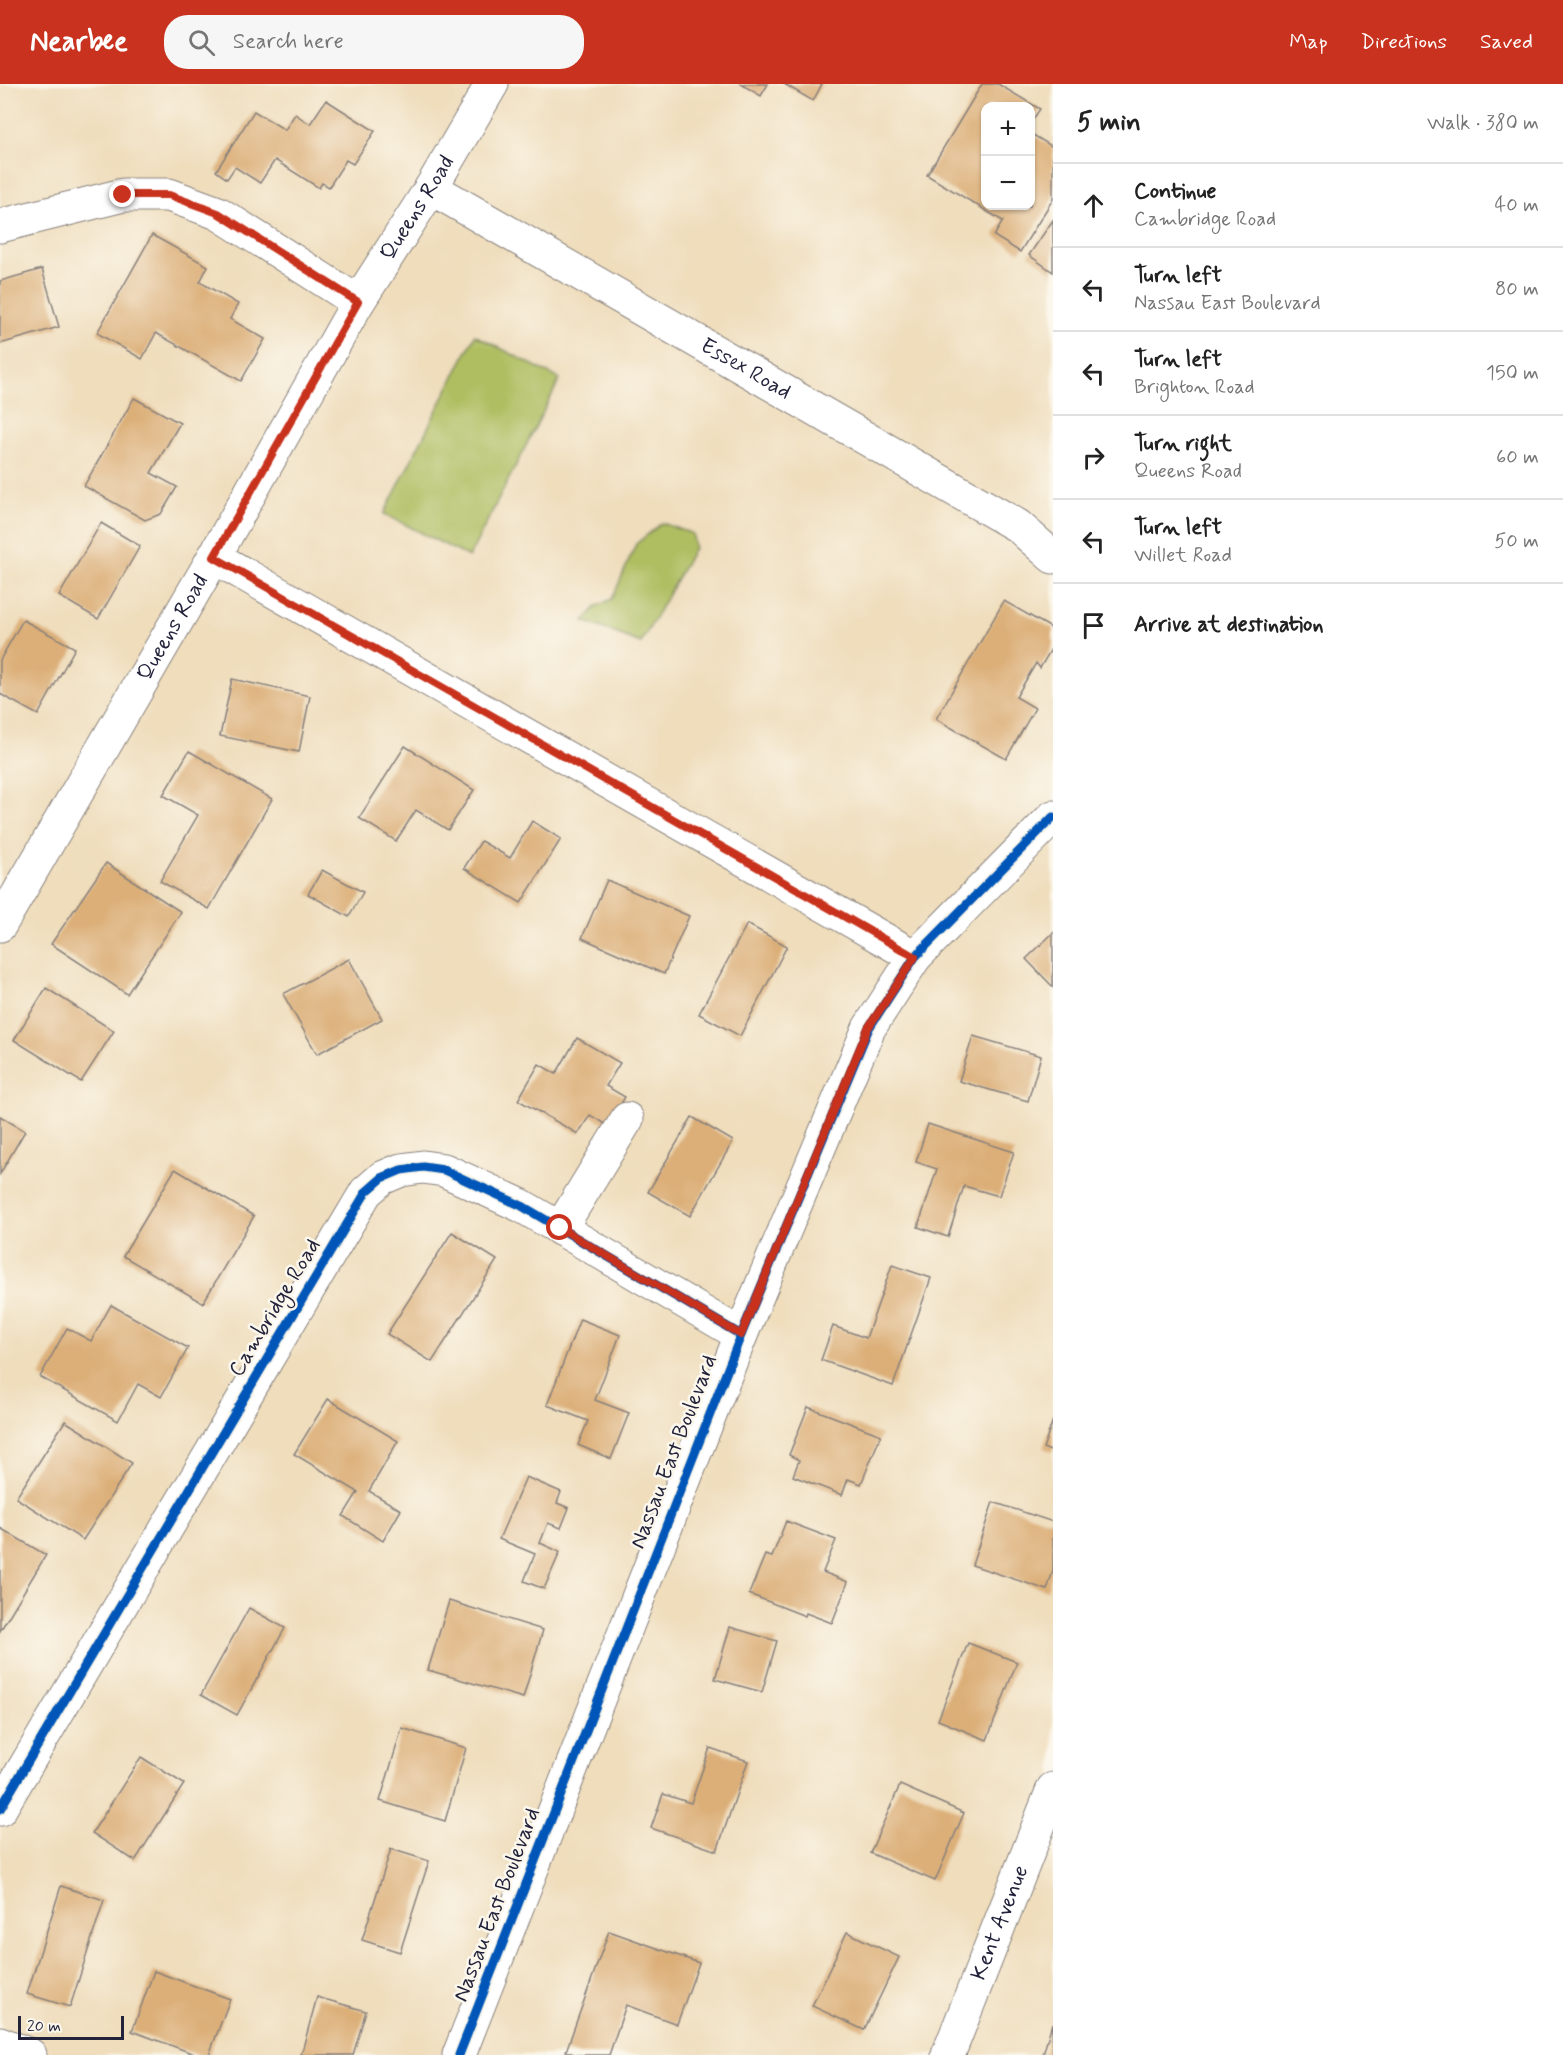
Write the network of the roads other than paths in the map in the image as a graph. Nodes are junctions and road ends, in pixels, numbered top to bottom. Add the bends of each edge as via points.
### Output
1 (492, 84) edge
2 (431, 188) junction
3 (0, 226) edge
4 (358, 302) junction
5 (214, 557) junction
6 (1053, 557) edge
7 (1053, 817) edge
8 (0, 925) edge
9 (915, 957) junction
10 (627, 1119) dead end
11 (560, 1228) junction
12 (741, 1335) junction
13 (1053, 1789) edge
14 (0, 1809) edge
15 (0, 2043) edge
16 (30, 2055) edge
17 (459, 2055) edge
18 (948, 2055) edge

1 - 2 street, Queens Road
2 - 4 street, Queens Road
2 - 6 street, Essex Road via 1018,526
3 - 4 street via 123,195 169,195 218,213
4 - 5 street, Queens Road
5 - 8 street, Queens Road
5 - 9 street
7 - 9 street, Nassau East Boulevard
9 - 12 street, Nassau East Boulevard via 868,1028
10 - 11 street
11 - 12 street, Cambridge Road
11 - 14 street, Cambridge Road via 444,1170 401,1170 366,1192
12 - 17 street, Nassau East Boulevard
13 - 18 street, Kent Avenue
15 - 16 street

